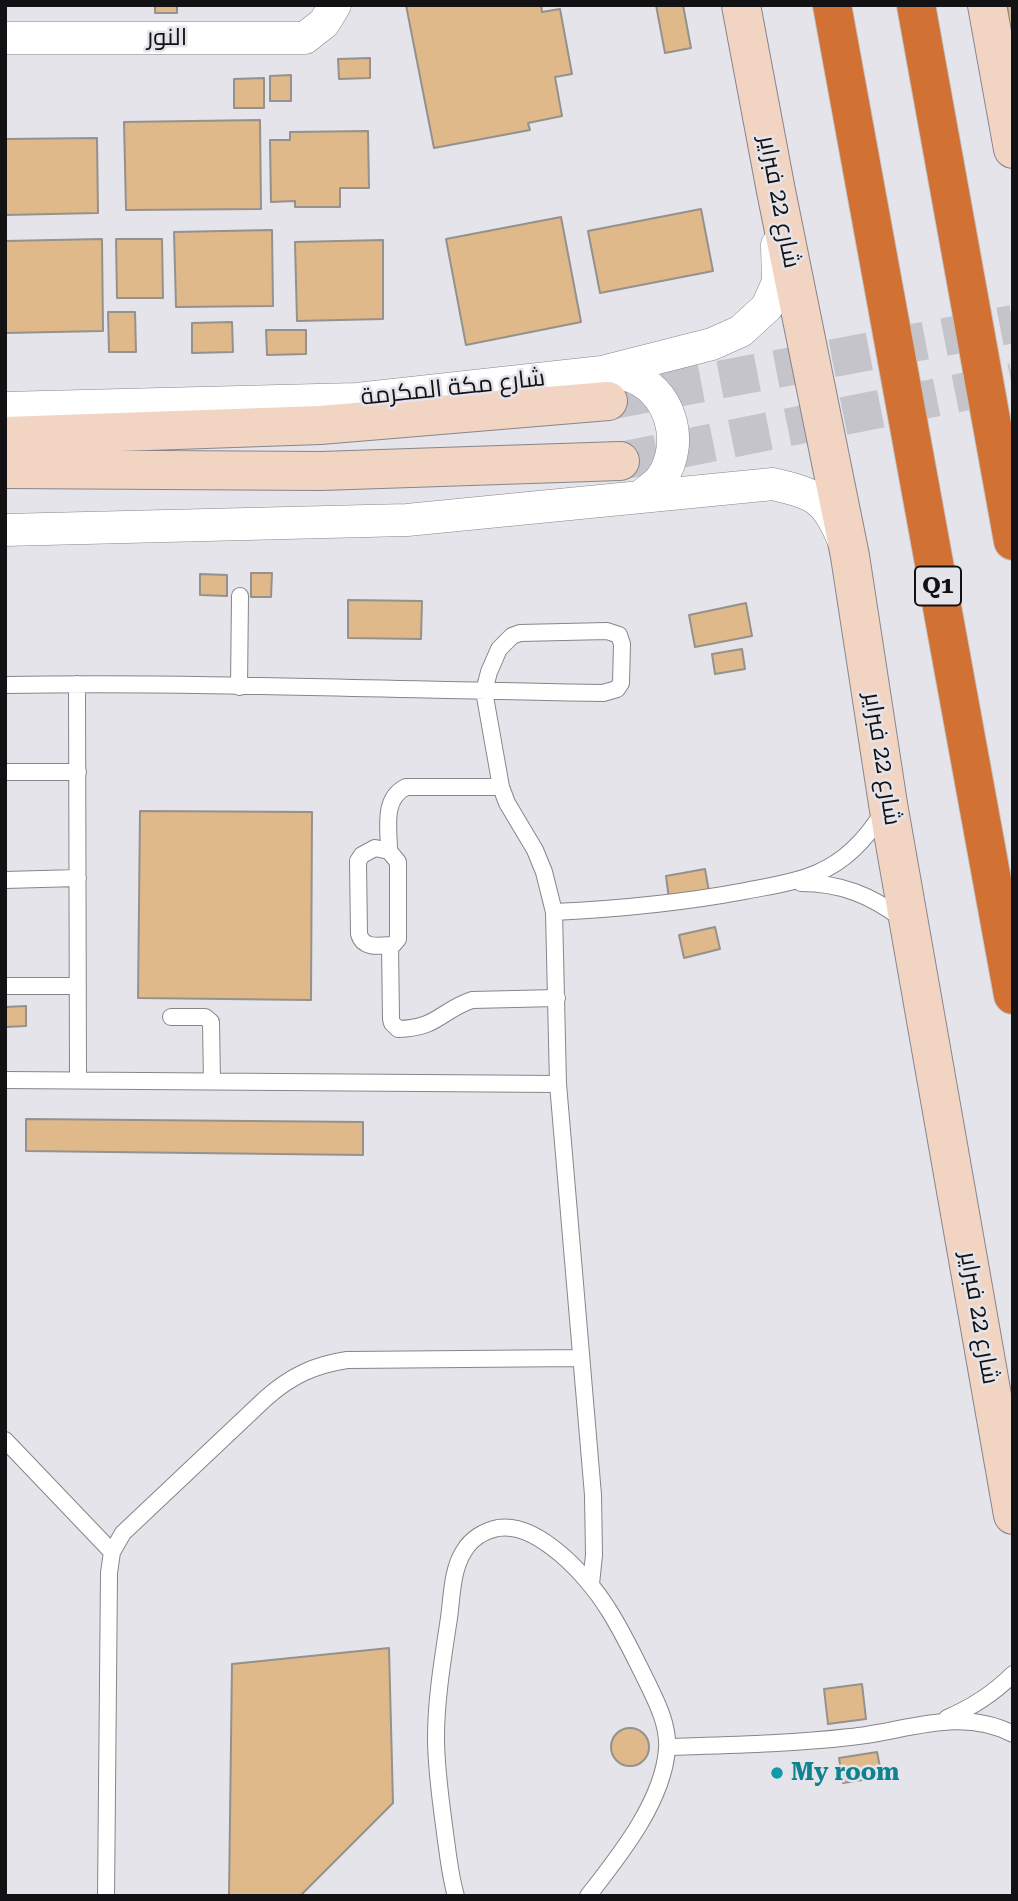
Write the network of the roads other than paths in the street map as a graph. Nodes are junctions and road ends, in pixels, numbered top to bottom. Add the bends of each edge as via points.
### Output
1 (741, 5) edge
2 (832, 5) edge
3 (916, 5) edge
4 (987, 5) edge
5 (329, 14) edge
6 (5, 38) edge
7 (1013, 149) edge
8 (776, 191) junction
9 (605, 387) junction
10 (5, 408) edge
11 (5, 436) edge
12 (620, 461) tunnel mouth
13 (5, 469) edge
14 (640, 497) junction
15 (5, 530) edge
16 (1013, 541) edge
17 (850, 556) junction
18 (240, 596) dead end
19 (77, 684) junction
20 (5, 685) edge
21 (239, 687) junction
22 (484, 691) junction
23 (5, 772) edge
24 (78, 772) junction
25 (501, 787) junction
26 (888, 804) junction
27 (389, 851) junction
28 (78, 878) junction
29 (5, 880) edge
30 (788, 883) junction
31 (554, 912) junction
32 (909, 925) junction
33 (390, 945) junction
34 (5, 986) edge
35 (78, 986) junction
36 (1013, 995) edge
37 (557, 998) junction
38 (171, 1017) dead end
39 (5, 1080) edge
40 (78, 1080) junction
41 (212, 1081) junction
42 (558, 1084) junction
43 (581, 1358) junction
44 (5, 1440) edge
45 (1013, 1515) edge
46 (113, 1552) junction
47 (590, 1584) junction
48 (1013, 1674) edge
49 (942, 1721) junction
50 (1013, 1734) edge
51 (667, 1747) junction
52 (106, 1896) edge
53 (456, 1896) edge
54 (587, 1896) edge

1 - 8 main road, شارع 22 فبراير
2 - 36 highway, Q1
3 - 16 highway
4 - 7 main road
5 - 6 street, النور via 305,38
8 - 9 street, شارع مكة المكرمة via 778,282 767,307 741,331
8 - 17 main road, شارع 22 فبراير
9 - 10 street, شارع مكة المكرمة
9 - 11 main road, شارع مكة المكرمة via 320,425
9 - 14 street via 628,375 651,388 667,408 674,432 672,457 660,480
12 - 13 main road via 321,471
14 - 15 street via 407,520
14 - 17 street via 773,484 810,493 832,513
17 - 26 main road, شارع 22 فبراير
18 - 21 lane
19 - 20 lane
19 - 21 lane
19 - 24 lane
21 - 22 lane
22 - 22 lane via 610,693 621,683 621,639 613,631 512,636 499,649
22 - 25 lane
23 - 24 lane
24 - 28 lane
25 - 27 lane via 406,787 389,807
25 - 31 lane via 535,850
26 - 30 lane via 871,832 848,855
26 - 32 main road, شارع 22 فبراير
27 - 33 lane via 398,862 398,939
27 - 33 lane via 375,848 358,861 360,938 367,945
28 - 29 lane
28 - 35 lane
30 - 31 lane via 633,908
30 - 32 lane via 854,890 884,904
31 - 37 lane
32 - 45 main road, شارع 22 فبراير
33 - 37 lane via 392,1023 398,1029 427,1025 472,1000
34 - 35 lane
35 - 40 lane
37 - 42 lane
38 - 41 lane via 205,1017 211,1023
39 - 40 lane
40 - 41 lane
41 - 42 lane
42 - 43 lane
43 - 46 lane via 347,1360 303,1371 266,1398 131,1525
43 - 47 lane via 594,1525
44 - 46 lane
46 - 52 lane via 109,1573
47 - 51 lane via 650,1688 663,1717
47 - 53 lane via 555,1550 514,1527 480,1535 458,1562 436,1739
48 - 49 lane via 970,1708
49 - 50 lane via 974,1722
49 - 51 lane via 853,1737
51 - 54 lane via 661,1781 649,1809

